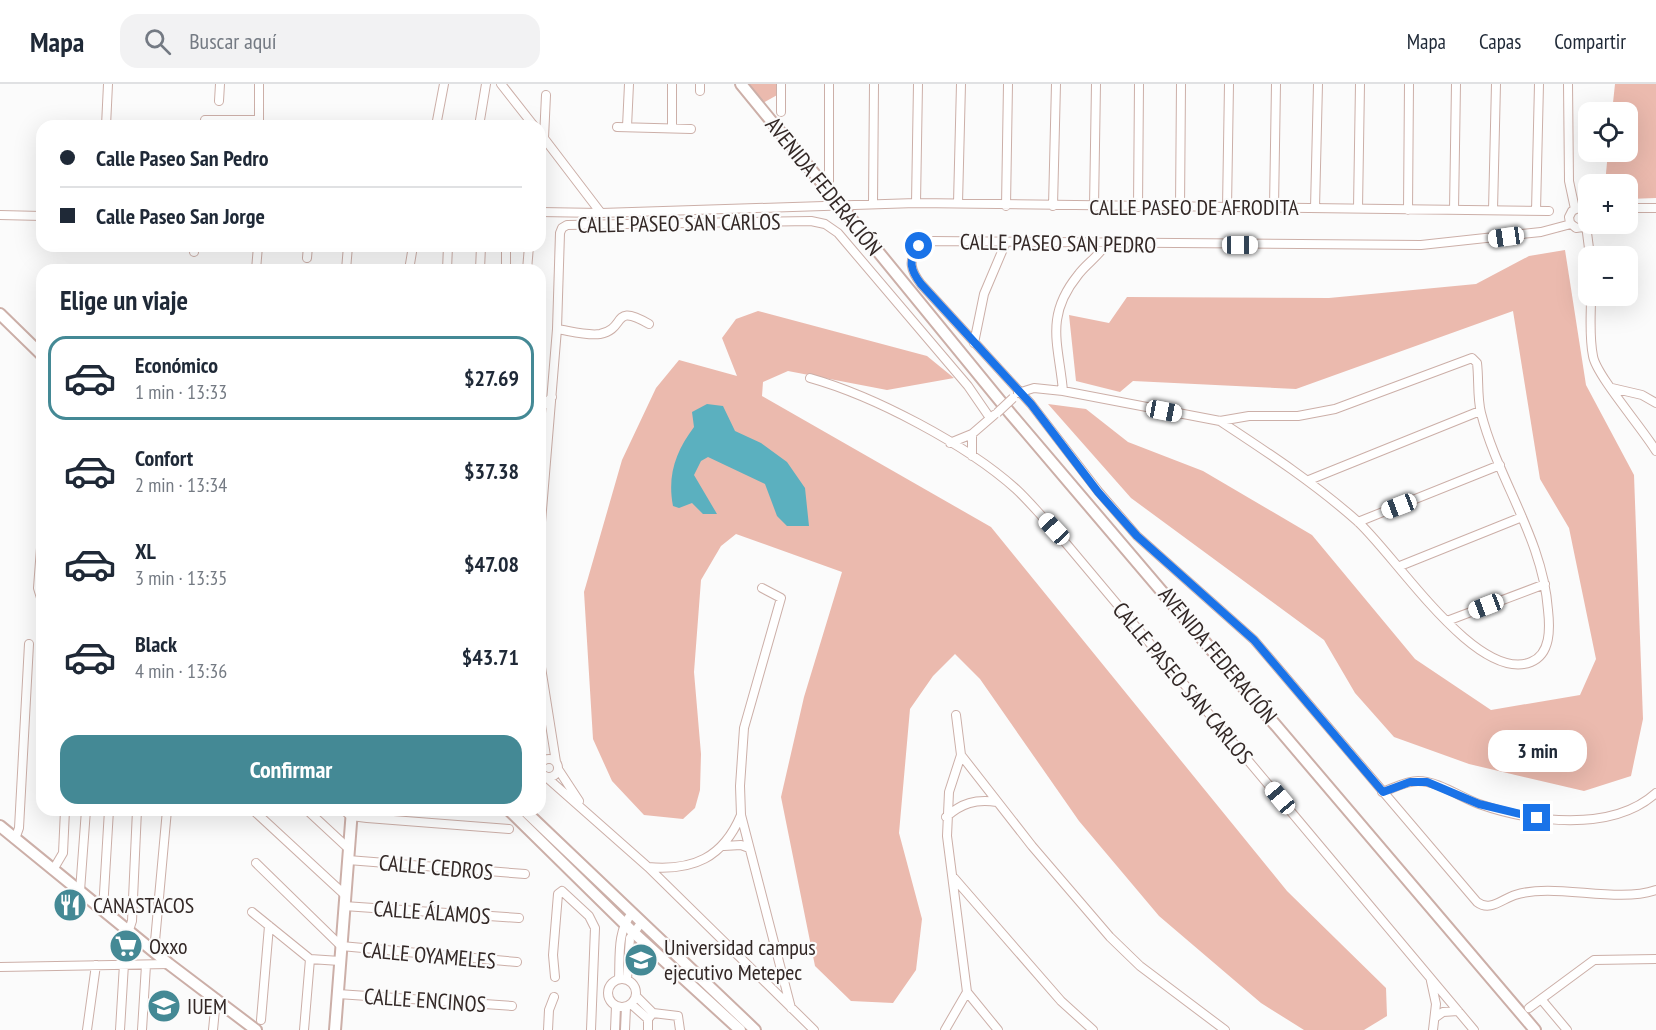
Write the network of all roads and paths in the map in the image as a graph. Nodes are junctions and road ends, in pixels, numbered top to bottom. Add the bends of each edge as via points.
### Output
1 (108, 84) edge
2 (220, 84) edge
3 (259, 84) edge
4 (444, 84) edge
5 (486, 84) edge
6 (501, 84) edge
7 (628, 84) edge
8 (672, 84) edge
9 (741, 84) edge
10 (781, 84) edge
11 (829, 84) edge
12 (874, 84) edge
13 (918, 84) edge
14 (961, 84) edge
15 (1008, 84) edge
16 (1056, 84) edge
17 (1096, 84) edge
18 (1139, 84) edge
19 (1181, 84) edge
20 (1229, 84) edge
21 (1276, 84) edge
22 (1318, 84) edge
23 (1360, 84) edge
24 (1409, 84) edge
25 (1456, 84) edge
26 (1496, 84) edge
27 (1539, 84) edge
28 (1568, 84) edge
29 (546, 95) dead end
30 (219, 101) dead end
31 (781, 112) dead end
32 (106, 120) edge
33 (259, 120) edge
34 (437, 120) edge
35 (480, 120) edge
36 (529, 120) edge
37 (544, 120) edge
38 (617, 127) dead end
39 (627, 128) junction
40 (672, 128) junction
41 (691, 129) dead end
42 (546, 141) edge
43 (829, 192) junction
44 (916, 203) junction
45 (958, 203) junction
46 (873, 204) junction
47 (839, 205) junction
48 (1006, 206) junction
49 (1053, 206) junction
50 (1094, 207) junction
51 (1138, 207) junction
52 (1274, 207) junction
53 (1180, 208) junction
54 (1227, 208) junction
55 (1316, 208) junction
56 (1359, 208) junction
57 (1575, 208) junction
58 (1638, 208) edge
59 (1656, 208) edge
60 (1578, 209) edge
61 (1408, 210) junction
62 (1454, 210) junction
63 (1493, 210) junction
64 (1536, 211) junction
65 (1549, 211) dead end
66 (546, 212) edge
67 (601, 213) junction
68 (0, 215) edge
69 (36, 216) edge
70 (1571, 224) junction
71 (1578, 227) edge
72 (1006, 242) junction
73 (1106, 244) junction
74 (308, 252) edge
75 (307, 258) dead end
76 (1591, 306) edge
77 (0, 314) edge
78 (649, 324) dead end
79 (557, 329) junction
80 (974, 343) junction
81 (36, 349) edge
82 (810, 378) dead end
83 (1612, 388) junction
84 (1020, 392) junction
85 (1064, 392) junction
86 (552, 397) junction
87 (546, 402) edge
88 (1656, 403) edge
89 (1480, 411) junction
90 (994, 415) junction
91 (546, 417) edge
92 (550, 421) junction
93 (1220, 422) junction
94 (972, 434) junction
95 (950, 443) junction
96 (1653, 443) edge
97 (1656, 452) edge
98 (972, 456) junction
99 (1500, 465) junction
100 (546, 466) edge
101 (1309, 480) junction
102 (1522, 517) junction
103 (1358, 522) junction
104 (1400, 566) junction
105 (1545, 584) junction
106 (762, 588) dead end
107 (1447, 621) junction
108 (29, 644) dead end
109 (546, 705) edge
110 (956, 715) dead end
111 (961, 755) junction
112 (549, 762) edge
113 (546, 774) edge
114 (546, 776) edge
115 (1383, 792) junction
116 (1656, 793) edge
117 (997, 802) junction
118 (585, 810) junction
119 (741, 815) junction
120 (66, 816) edge
121 (86, 816) edge
122 (109, 816) edge
123 (137, 816) edge
124 (166, 816) edge
125 (259, 816) edge
126 (313, 816) edge
127 (349, 816) edge
128 (387, 816) edge
129 (516, 816) edge
130 (530, 816) edge
131 (946, 817) junction
132 (0, 826) edge
133 (509, 829) dead end
134 (15, 839) junction
135 (724, 846) junction
136 (749, 848) junction
137 (349, 855) junction
138 (256, 863) dead end
139 (648, 867) junction
140 (53, 870) junction
141 (525, 874) dead end
142 (954, 878) junction
143 (1656, 890) edge
144 (80, 891) junction
145 (344, 901) junction
146 (104, 910) junction
147 (252, 912) dead end
148 (519, 918) dead end
149 (628, 918) junction
150 (641, 923) junction
151 (269, 926) junction
152 (129, 930) junction
153 (633, 932) junction
154 (341, 946) junction
155 (154, 952) junction
156 (1656, 958) edge
157 (310, 959) junction
158 (340, 961) junction
159 (517, 962) dead end
160 (124, 964) junction
161 (147, 964) junction
162 (169, 964) junction
163 (96, 965) junction
164 (0, 967) edge
165 (555, 977) dead end
166 (1430, 977) junction
167 (595, 979) junction
168 (623, 979) junction
169 (609, 985) junction
170 (967, 992) junction
171 (338, 994) junction
172 (636, 996) junction
173 (554, 997) dead end
174 (608, 997) junction
175 (216, 999) junction
176 (1541, 999) junction
177 (594, 1004) junction
178 (629, 1005) junction
179 (512, 1006) dead end
180 (616, 1006) junction
181 (791, 1008) junction
182 (1529, 1008) dead end
183 (1458, 1011) junction
184 (651, 1016) junction
185 (1436, 1017) junction
186 (259, 1025) edge
187 (87, 1030) edge
188 (120, 1030) edge
189 (142, 1030) edge
190 (213, 1030) edge
191 (304, 1030) edge
192 (335, 1030) edge
193 (548, 1030) edge
194 (591, 1030) edge
195 (615, 1030) edge
196 (625, 1030) edge
197 (648, 1030) edge
198 (680, 1030) edge
199 (740, 1030) edge
200 (755, 1030) edge
201 (814, 1030) edge
202 (945, 1030) edge
203 (998, 1030) edge
204 (1093, 1030) edge
205 (1225, 1030) edge
206 (1433, 1030) edge
207 (1474, 1030) edge
208 (1535, 1030) edge
209 (1567, 1030) edge

1 - 32 street
2 - 30 street
3 - 33 street
4 - 34 street
5 - 35 street
6 - 36 street
7 - 39 street
8 - 40 street
9 - 43 main road, AVENIDA FEDERACIÓN
10 - 31 street
11 - 43 street
12 - 46 street
13 - 44 street
14 - 45 street
15 - 48 street
16 - 49 street
17 - 50 street
18 - 51 street
19 - 53 street
20 - 54 street
21 - 52 street
22 - 55 street
23 - 56 street
24 - 61 street
25 - 62 street
26 - 63 street
27 - 64 street
28 - 57 street via 1569,181
29 - 37 street
38 - 39 street
39 - 40 street
40 - 41 street
42 - 67 street
43 - 47 main road, AVENIDA FEDERACIÓN
44 - 45 street, CALLE PASEO DE AFRODITA
44 - 46 street, CALLE PASEO DE AFRODITA
45 - 48 street, CALLE PASEO DE AFRODITA
46 - 47 street, CALLE PASEO DE AFRODITA
47 - 67 street, CALLE PASEO DE AFRODITA
47 - 208 main road, AVENIDA FEDERACIÓN via 1010,413
48 - 49 street, CALLE PASEO DE AFRODITA
49 - 50 street, CALLE PASEO DE AFRODITA
50 - 51 street, CALLE PASEO DE AFRODITA
51 - 53 street, CALLE PASEO DE AFRODITA
52 - 54 street, CALLE PASEO DE AFRODITA
52 - 55 street, CALLE PASEO DE AFRODITA
53 - 54 street, CALLE PASEO DE AFRODITA
55 - 56 street, CALLE PASEO DE AFRODITA
56 - 61 street, CALLE PASEO DE AFRODITA
57 - 60 street
57 - 70 street via 1569,217
58 - 59 street
61 - 62 street, CALLE PASEO DE AFRODITA
62 - 63 street, CALLE PASEO DE AFRODITA
63 - 64 street, CALLE PASEO DE AFRODITA
64 - 65 street, CALLE PASEO DE AFRODITA
66 - 67 street, CALLE PASEO DE AFRODITA
68 - 69 street
70 - 71 street, CALLE PASEO SAN PEDRO
70 - 73 street, CALLE PASEO SAN PEDRO via 1541,232 1421,246
72 - 73 street, CALLE PASEO SAN PEDRO
72 - 80 street via 984,294
72 - 80 street, CALLE PASEO SAN PEDRO via 932,241 919,246 910,263 913,273
73 - 85 street via 1078,275 1060,305 1055,339
74 - 75 street
76 - 83 street via 1593,356 1597,370
77 - 81 main road
78 - 79 street via 632,314 600,334
79 - 86 street, CALLE PASEO SAN CARLOS
79 - 90 street, CALLE PASEO SAN CARLOS via 560,233 564,226 818,222 838,233
80 - 84 street, CALLE PASEO SAN PEDRO
82 - 95 street, CALLE PASEO SAN CARLOS via 862,395
83 - 88 street via 1642,395
83 - 96 street
84 - 85 street via 1035,388
84 - 90 street, bridge
84 - 115 street, CALLE PASEO SAN PEDRO via 1137,536 1254,640
85 - 93 street
86 - 87 street
86 - 92 street, CALLE PASEO SAN CARLOS
89 - 93 street via 1477,363 1472,358 1335,410
89 - 99 street
89 - 101 street
90 - 94 street
91 - 92 street
92 - 100 street, CALLE PASEO SAN CARLOS
93 - 101 street
94 - 95 street
94 - 98 street
95 - 98 street, CALLE PASEO SAN CARLOS
96 - 97 street
98 - 166 street, CALLE PASEO SAN CARLOS via 1016,488 1054,529
99 - 102 street
99 - 103 street
101 - 103 street
102 - 104 street
102 - 105 street
103 - 104 street
104 - 107 street
105 - 107 street
105 - 107 street via 1546,644 1535,660 1523,665 1494,660
106 - 119 street via 781,598 744,728
108 - 134 street via 19,828
109 - 112 street
110 - 111 street
111 - 117 street
111 - 131 street
112 - 113 street via 555,775
112 - 118 street
114 - 118 street
115 - 116 street via 1410,782 1427,782 1479,804 1554,821 1580,821 1624,812
115 - 143 street, CALLE PASEO SAN PEDRO via 1481,905 1491,906 1523,893 1623,894
117 - 131 street via 974,801
117 - 205 street via 1125,952
118 - 139 street
119 - 135 street
119 - 136 street
120 - 140 street via 63,853
121 - 144 street
122 - 146 street
123 - 152 street
124 - 155 street
125 - 145 street
126 - 137 street
127 - 137 main road
128 - 133 street
129 - 149 main road
130 - 149 main road
131 - 142 street
132 - 134 main road
134 - 140 main road
135 - 136 street
135 - 139 street via 683,867
136 - 181 street
137 - 141 street, CALLE CEDROS
137 - 145 main road
138 - 154 street
139 - 181 street
140 - 144 main road
142 - 170 street
142 - 204 street via 1061,1001
144 - 146 main road
145 - 148 street, CALLE ÁLAMOS
145 - 154 main road
146 - 152 main road
147 - 151 street
149 - 150 main road
149 - 153 main road
149 - 168 street
150 - 153 street
150 - 200 main road
151 - 157 street
151 - 186 street
152 - 155 main road
153 - 168 street
153 - 199 main road
154 - 158 main road
154 - 159 street, CALLE OYAMELES
155 - 162 main road
156 - 176 street via 1594,960
157 - 158 street
157 - 191 street
158 - 171 main road
160 - 161 street
160 - 163 street
160 - 188 street
161 - 162 street
161 - 189 street
162 - 175 main road
163 - 164 street
163 - 187 street
165 - 167 street via 556,914 561,891 594,921
166 - 183 street, CALLE PASEO SAN CARLOS
166 - 185 street
167 - 169 street
167 - 177 street
168 - 169 street
168 - 172 street via 634,986
169 - 174 street
170 - 202 street
170 - 203 street
171 - 179 street, CALLE ENCINOS
171 - 192 main road
172 - 178 street
172 - 184 street
173 - 193 street
174 - 177 street
174 - 180 street
175 - 186 main road
175 - 190 street
176 - 182 street
176 - 209 street
177 - 194 street
178 - 180 street
178 - 184 street
178 - 196 street
180 - 195 street
181 - 201 street
183 - 185 street
183 - 207 street, CALLE PASEO SAN CARLOS
184 - 197 street
184 - 198 street via 678,1016
185 - 206 street

